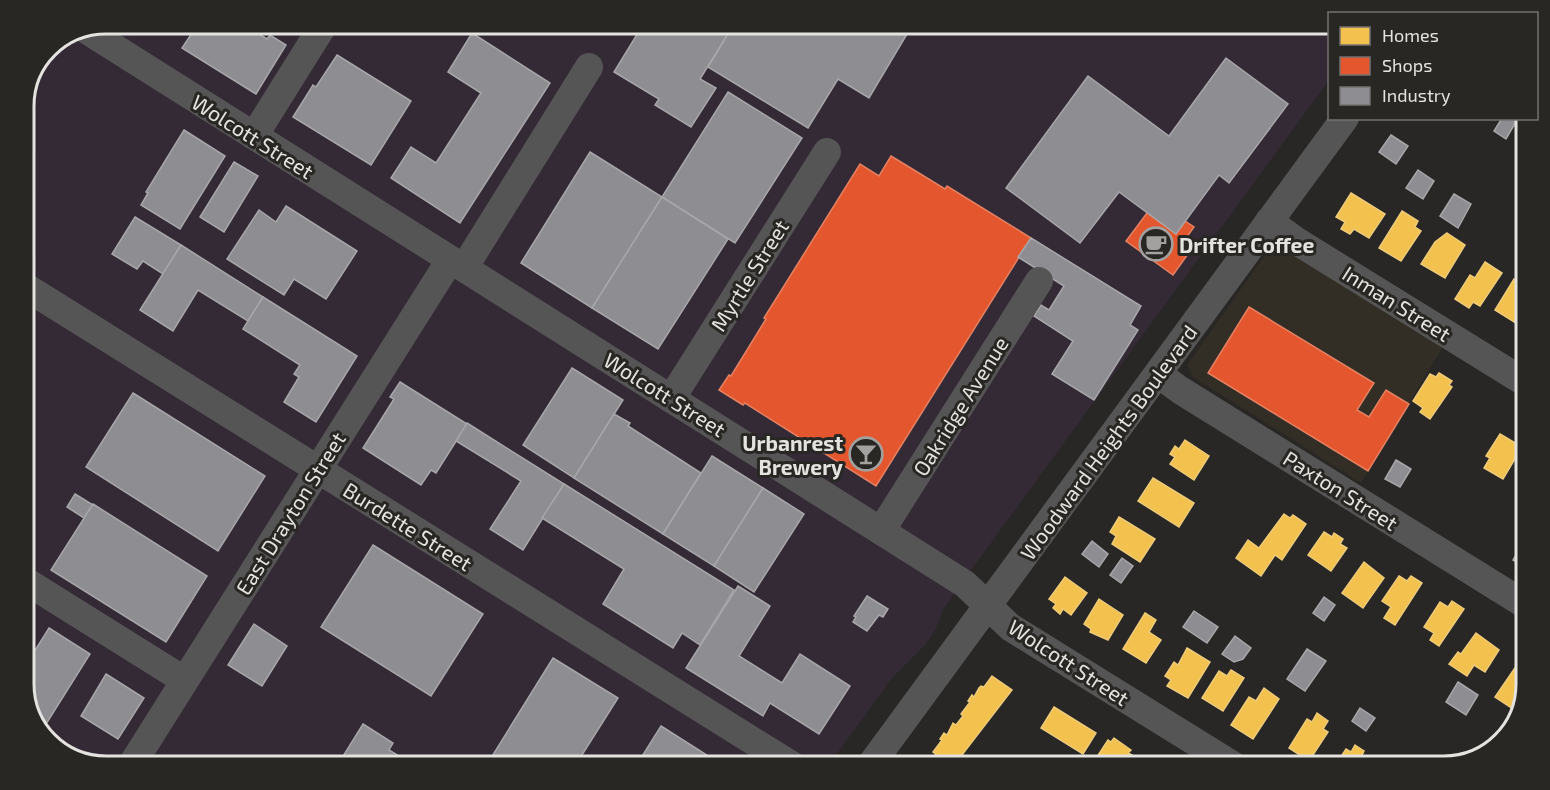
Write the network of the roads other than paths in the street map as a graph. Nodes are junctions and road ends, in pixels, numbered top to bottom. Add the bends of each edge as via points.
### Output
1 (317, 35) edge
2 (94, 36) edge
3 (589, 67) dead end
4 (1344, 120) edge
5 (254, 136) junction
6 (827, 152) dead end
7 (1269, 221) junction
8 (457, 264) junction
9 (1039, 281) dead end
10 (35, 293) edge
11 (1158, 374) junction
12 (1515, 376) edge
13 (672, 399) junction
14 (318, 470) junction
15 (881, 531) junction
16 (35, 587) edge
17 (1516, 599) edge
18 (987, 606) junction
19 (184, 680) junction
20 (136, 756) edge
21 (777, 756) edge
22 (877, 756) edge
23 (1218, 756) edge

1 - 5 street
2 - 5 street, Wolcott Street
3 - 8 street, East Drayton Street
4 - 7 street, Woodward Heights Boulevard
5 - 8 street, Wolcott Street
6 - 13 street, Myrtle Street
7 - 11 street, Woodward Heights Boulevard
7 - 12 street, Inman Street
8 - 13 street, Wolcott Street
8 - 14 street, East Drayton Street
9 - 15 street, Oakridge Avenue
10 - 14 street, Burdette Street
11 - 17 street, Paxton Street
11 - 18 street, Woodward Heights Boulevard
13 - 15 street, Wolcott Street
14 - 19 street, East Drayton Street
14 - 21 street, Burdette Street
15 - 18 street, Wolcott Street via 965,584
16 - 19 street
18 - 22 street, Woodward Heights Boulevard
18 - 23 street, Wolcott Street via 1010,627
19 - 20 street, East Drayton Street

